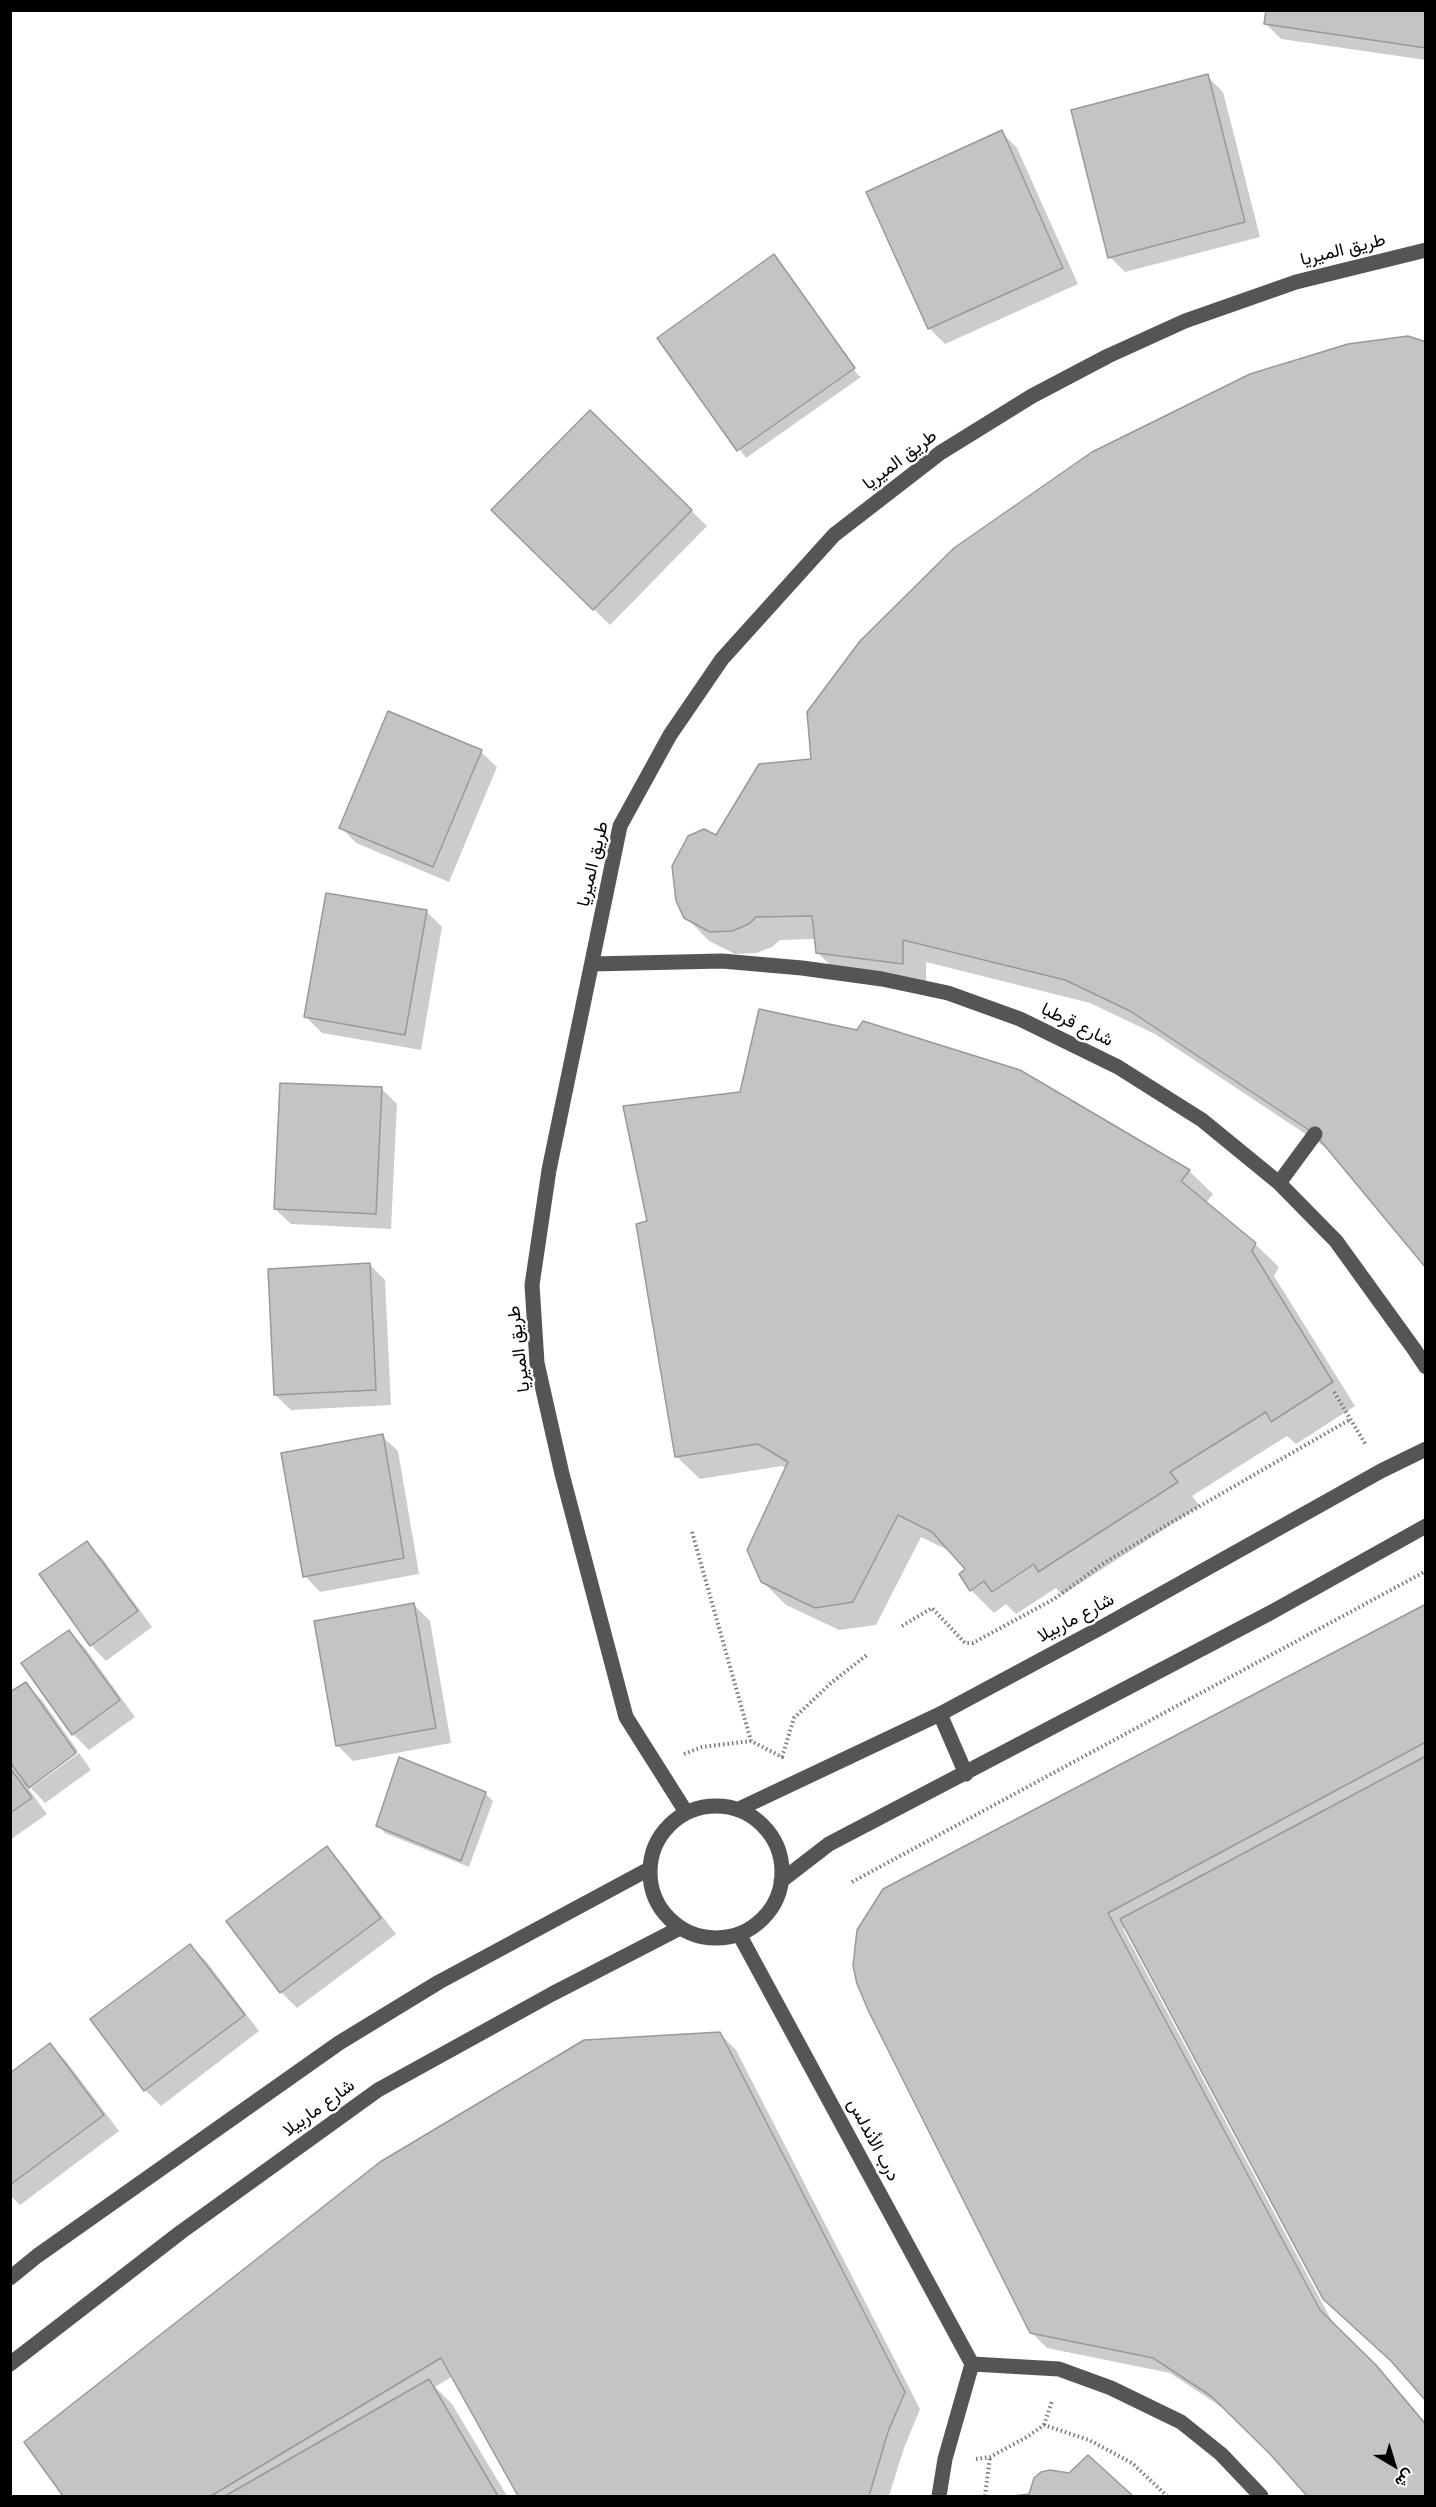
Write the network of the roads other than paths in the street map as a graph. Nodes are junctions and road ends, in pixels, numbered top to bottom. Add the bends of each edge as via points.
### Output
1 (1425, 250) edge
2 (1407, 254) junction
3 (1425, 259) edge
4 (591, 964) junction
5 (1315, 1134) dead end
6 (1279, 1183) junction
7 (1425, 1367) edge
8 (1425, 1449) edge
9 (1425, 1526) edge
10 (940, 1714) junction
11 (966, 1774) junction
12 (738, 1809) junction
13 (686, 1812) junction
14 (649, 1869) junction
15 (781, 1881) junction
16 (680, 1928) junction
17 (739, 1934) junction
18 (10, 2278) edge
19 (10, 2364) edge
20 (972, 2364) junction
21 (939, 2496) edge
22 (1261, 2496) edge

1 - 2 street, طريق الميريا
2 - 3 street, طريق الميريا
2 - 4 street, طريق الميريا via 1296,282 1185,321 1108,356 1032,396 940,453 834,535 722,659 664,745 620,826
4 - 6 street, شارع قرطبا via 733,962 882,979 948,993 1020,1019 1118,1067 1202,1120
4 - 13 street, طريق الميريا via 549,1170 532,1285 537,1363 626,1717
5 - 6 street
6 - 7 street, شارع قرطبا via 1336,1242
8 - 10 street, شارع ماربيلا
9 - 11 street
10 - 11 street
10 - 12 street, شارع ماربيلا
11 - 15 street via 829,1844
12 - 13 street via 703,1806
12 - 15 street via 754,1817 777,1845
13 - 14 street via 660,1836
14 - 16 street via 656,1903
14 - 18 street via 439,1983 339,2043
15 - 17 street via 763,1919
16 - 17 street via 699,1936
16 - 19 street, شارع ماربيلا via 378,2090 181,2232
17 - 20 street, درب الأندلس
20 - 21 street via 945,2459
20 - 22 street via 1059,2369 1111,2388 1181,2422 1221,2454

